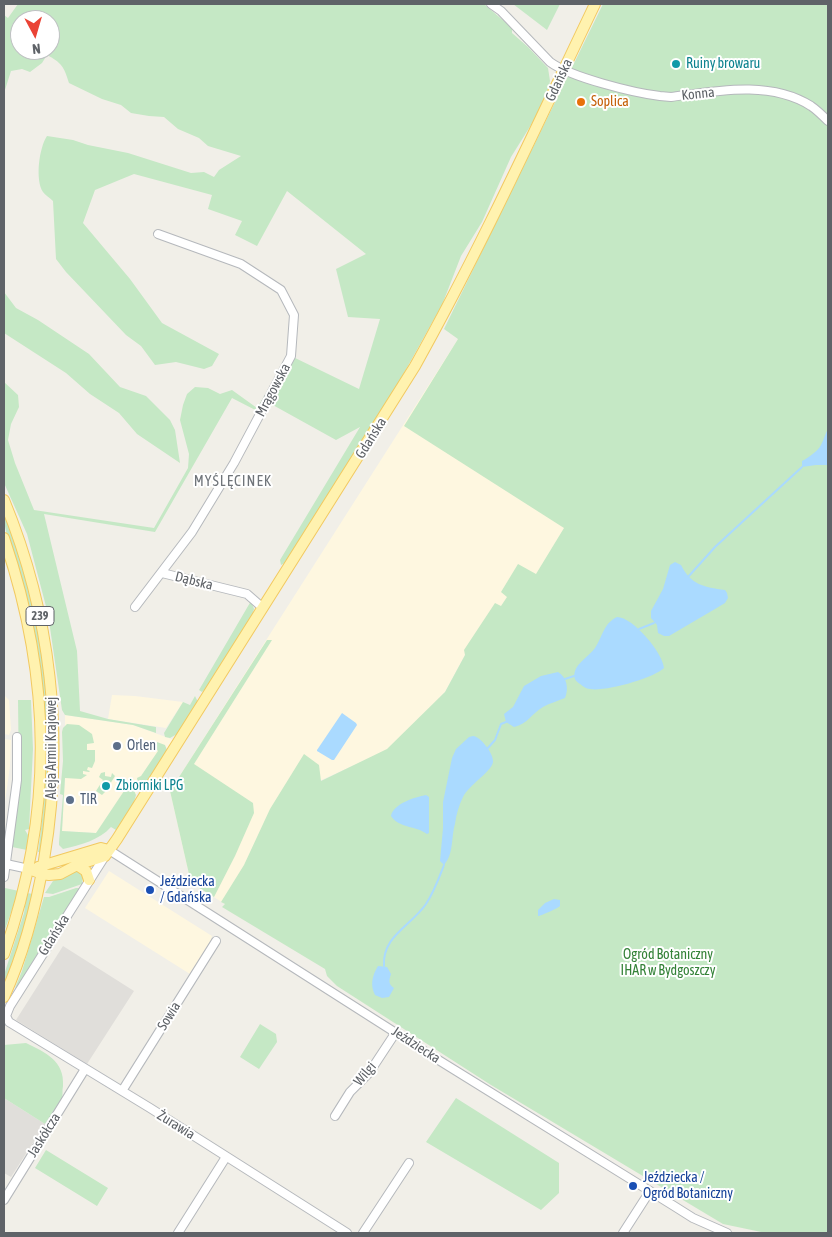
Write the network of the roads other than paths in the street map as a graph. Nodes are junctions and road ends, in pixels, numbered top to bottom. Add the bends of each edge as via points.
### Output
1 (491, 4) edge
2 (595, 4) edge
3 (563, 70) junction
4 (828, 121) edge
5 (158, 234) dead end
6 (4, 500) edge
7 (4, 538) edge
8 (162, 573) junction
9 (135, 607) dead end
10 (263, 608) junction
11 (17, 737) dead end
12 (48, 842) junction
13 (107, 853) junction
14 (74, 861) junction
15 (6, 864) junction
16 (29, 869) junction
17 (43, 870) junction
18 (4, 877) edge
19 (89, 880) junction
20 (216, 941) dead end
21 (4, 954) edge
22 (4, 997) edge
23 (6, 1016) joint
24 (396, 1032) junction
25 (85, 1069) junction
26 (122, 1091) junction
27 (335, 1116) dead end
28 (226, 1157) junction
29 (409, 1163) dead end
30 (650, 1191) junction
31 (4, 1200) edge
32 (178, 1233) edge
33 (347, 1233) edge
34 (363, 1233) edge
35 (623, 1233) edge
36 (727, 1233) edge

1 - 3 street, Konna via 550,62
2 - 3 main road, Gdańska
3 - 4 street, Konna via 652,95 744,89 776,93 812,106
3 - 10 main road, Gdańska via 448,308 388,412
5 - 8 street, Mrągowska via 241,264 281,290 294,315 291,356 234,463 192,532
6 - 12 main road, Aleja Armii Krajowej / 239 via 29,572 48,658 54,745
7 - 16 main road, Aleja Armii Krajowej / 239 via 27,622 40,709 39,795
8 - 9 street, Dąbska
8 - 10 street, Dąbska via 247,594
10 - 13 main road, Gdańska
11 - 15 street via 17,780
12 - 14 main road via 59,855
12 - 17 main road, Aleja Armii Krajowej / 239
13 - 14 main road
13 - 19 street, Gdańska
13 - 24 street, Jeździecka
14 - 17 main road via 58,874
14 - 19 main road via 86,871
15 - 16 street
15 - 18 street
16 - 17 main road
16 - 21 main road, Aleja Armii Krajowej / 239
17 - 22 main road, Aleja Armii Krajowej / 239 via 27,936
19 - 23 street, Gdańska
20 - 26 street, Sowia
23 - 25 street, Żurawia via 9,1022
24 - 27 street, Wilgi
24 - 30 street, Jeździecka
25 - 26 street, Żurawia
25 - 31 street, Jaskółcza
26 - 28 street, Żurawia
28 - 32 street
28 - 33 street, Żurawia
29 - 34 street
30 - 35 street
30 - 36 street, Jeździecka via 693,1218

